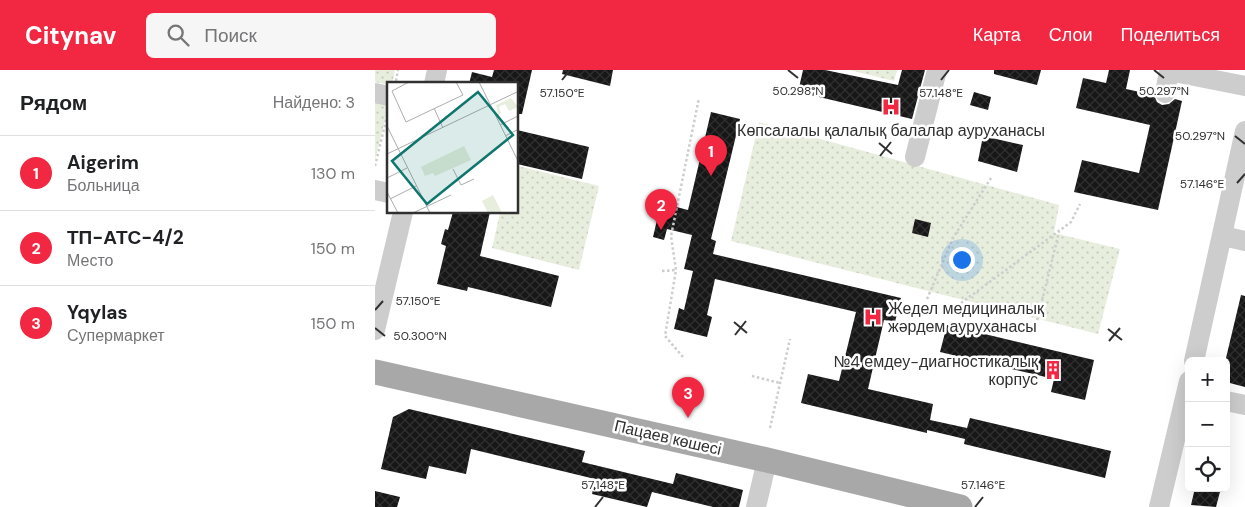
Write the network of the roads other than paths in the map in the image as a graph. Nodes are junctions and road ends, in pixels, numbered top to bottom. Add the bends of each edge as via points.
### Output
1 (937, 70) edge
2 (1245, 86) edge
3 (1165, 93) dead end
4 (1245, 131) edge
5 (915, 157) dead end
6 (402, 214) edge
7 (1223, 236) junction
8 (1245, 241) edge
9 (383, 259) edge
10 (375, 330) edge
11 (1195, 357) edge
12 (375, 372) edge
13 (1185, 400) edge
14 (1230, 402) edge
15 (1245, 405) edge
16 (767, 460) junction
17 (755, 507) edge
18 (960, 507) edge
19 (1159, 507) edge

1 - 5 street
2 - 3 street via 1169,72
4 - 7 street
6 - 9 street
7 - 8 street
7 - 11 street
9 - 10 street
12 - 16 main road, Пацаев көшесі
13 - 19 street
14 - 15 street
16 - 17 street
16 - 18 main road, Пацаев көшесі

